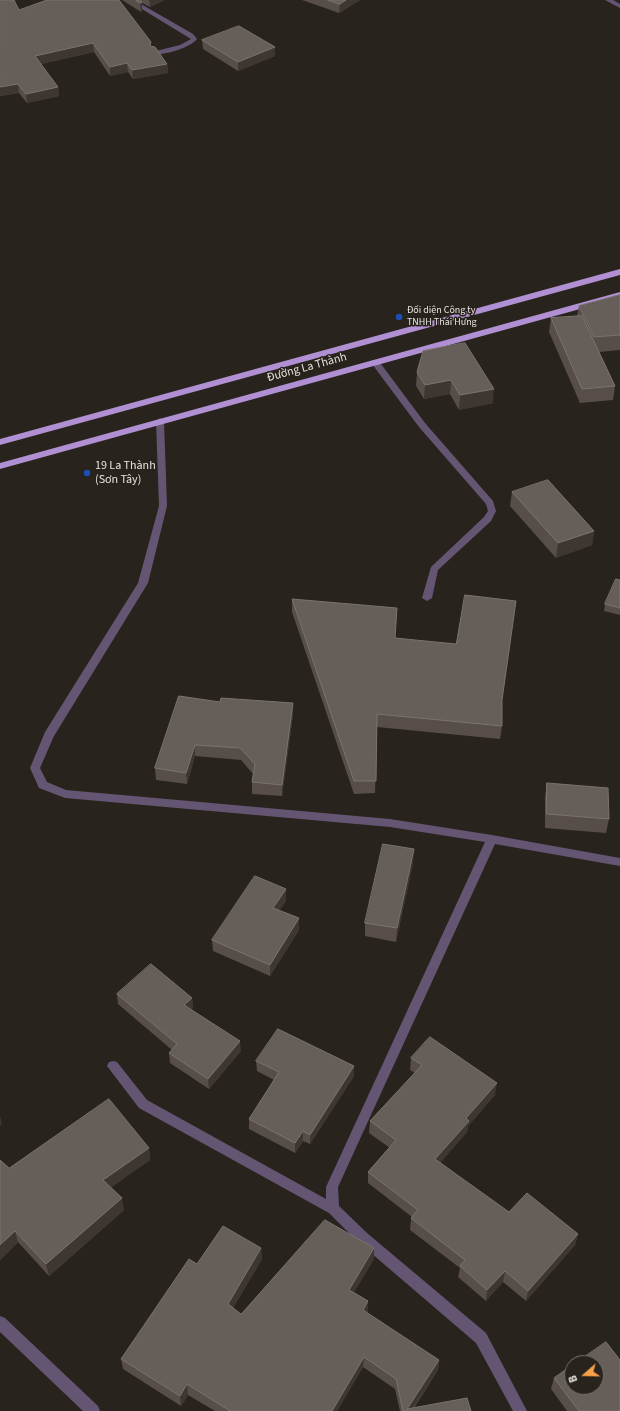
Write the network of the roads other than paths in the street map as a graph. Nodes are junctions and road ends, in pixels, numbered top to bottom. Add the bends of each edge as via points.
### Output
1 (130, 0) edge
2 (608, 0) edge
3 (620, 6) edge
4 (154, 53) edge
5 (620, 272) edge
6 (620, 294) edge
7 (375, 362) junction
8 (160, 421) junction
9 (0, 442) edge
10 (0, 466) edge
11 (427, 598) dead end
12 (492, 839) junction
13 (620, 862) edge
14 (113, 1066) dead end
15 (333, 1209) junction
16 (0, 1323) edge
17 (92, 1411) edge
18 (520, 1411) edge

1 - 4 street via 194,39 185,45
2 - 3 street
5 - 9 highway, Đường La Thành
6 - 7 highway, Đường La Thành
7 - 8 highway, Đường La Thành
7 - 11 street via 422,426 490,503 492,511 488,519 434,569
8 - 10 highway, Đường La Thành
8 - 12 street via 163,506 143,583 49,735 35,768 44,785 64,794 390,823
12 - 13 street
12 - 15 street via 332,1187
14 - 15 street via 143,1104
15 - 18 street via 362,1237 481,1338
16 - 17 street

